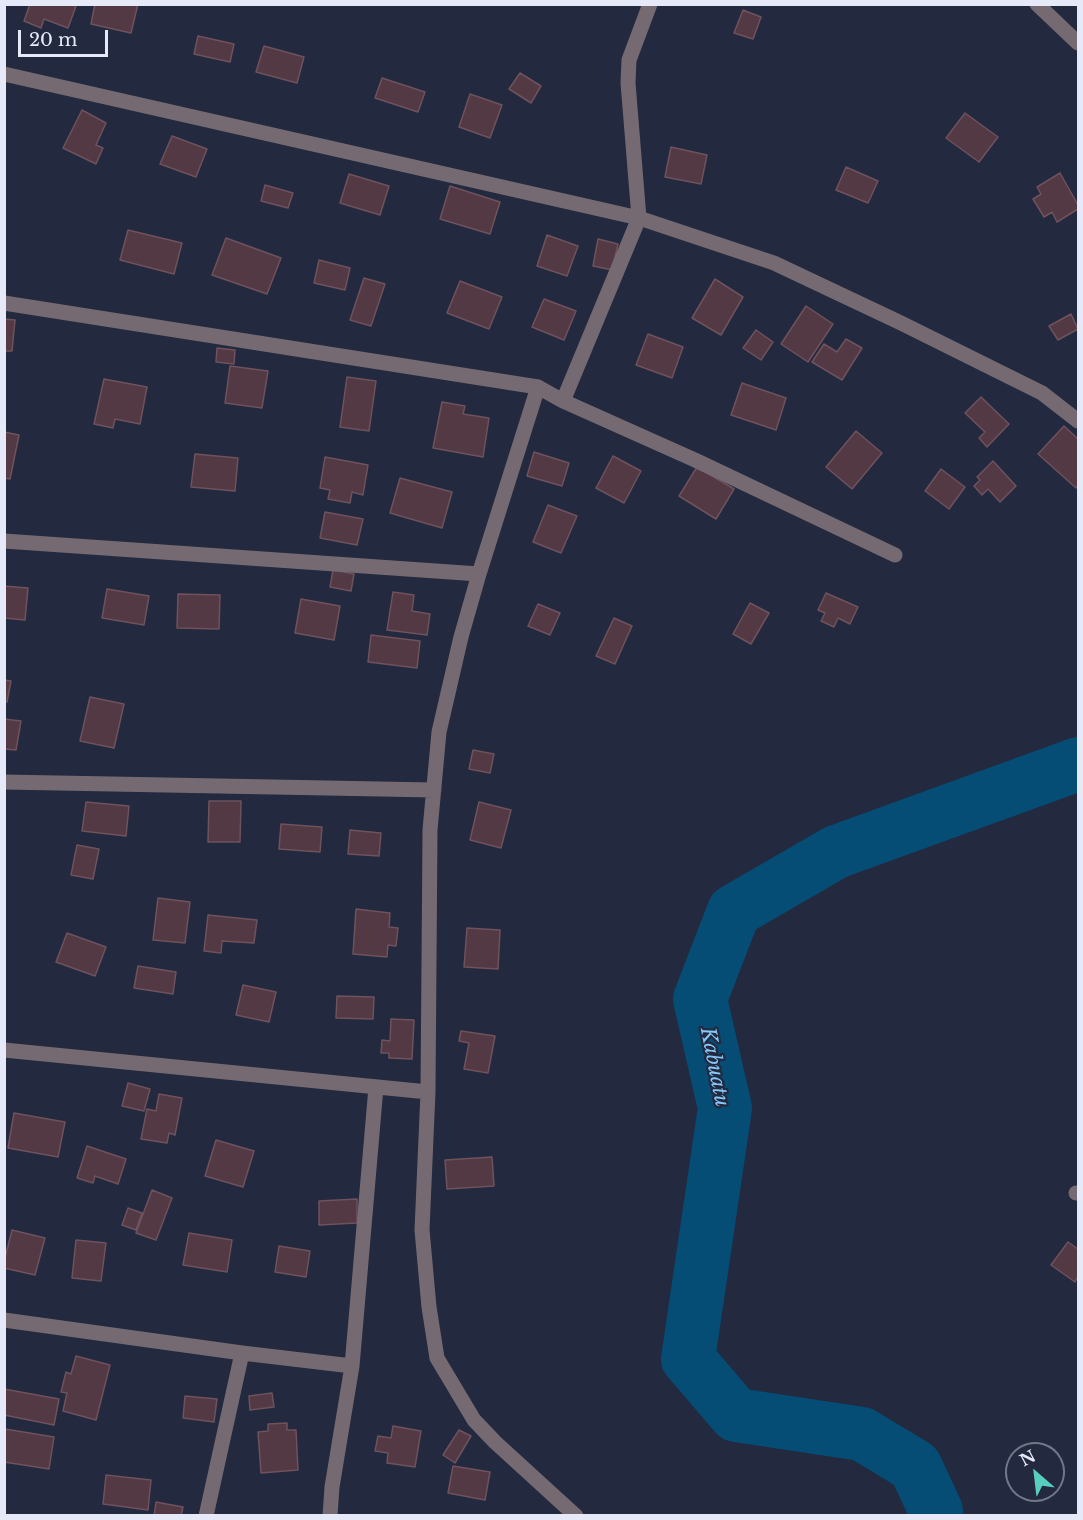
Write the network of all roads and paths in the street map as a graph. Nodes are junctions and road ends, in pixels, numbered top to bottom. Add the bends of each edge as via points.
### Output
1 (650, 4) edge
2 (1037, 4) edge
3 (1078, 43) edge
4 (4, 74) edge
5 (639, 219) junction
6 (4, 303) edge
7 (538, 387) junction
8 (563, 402) junction
9 (1078, 421) edge
10 (4, 541) edge
11 (895, 555) dead end
12 (479, 574) junction
13 (4, 782) edge
14 (434, 790) junction
15 (4, 1050) edge
16 (376, 1087) junction
17 (428, 1092) junction
18 (4, 1320) edge
19 (242, 1353) junction
20 (352, 1366) junction
21 (206, 1515) edge
22 (330, 1515) edge
23 (576, 1515) edge

1 - 5 street via 629,60
2 - 3 street
4 - 5 street
5 - 8 street
5 - 9 street via 774,263 1042,393
6 - 7 street
7 - 8 street
7 - 12 street
8 - 11 street
10 - 12 street
12 - 14 street via 439,732
13 - 14 street
14 - 17 street via 430,830
15 - 16 street
16 - 17 street
16 - 20 street
17 - 23 street via 422,1230 437,1358 474,1420
18 - 19 street
19 - 20 street
19 - 21 street
20 - 22 street

